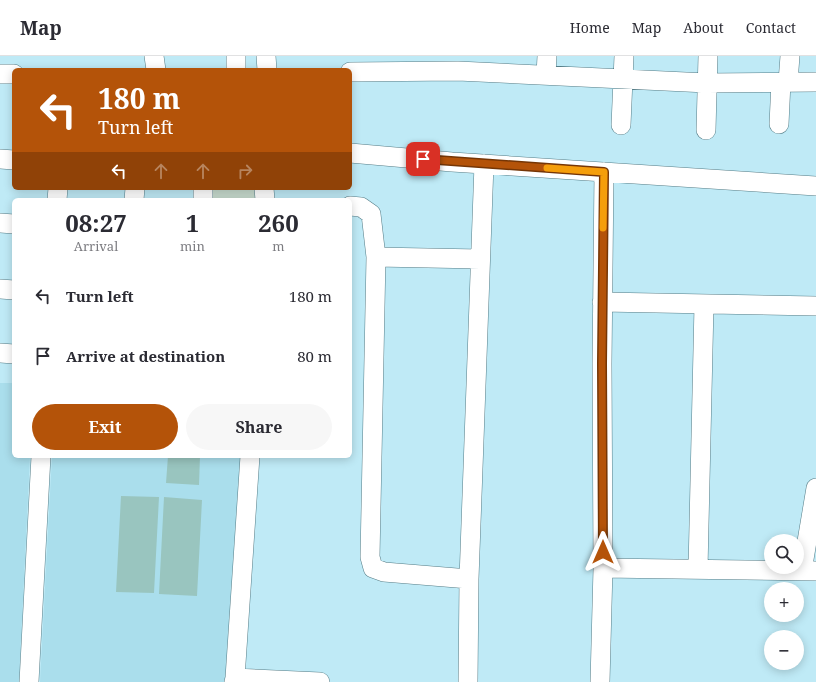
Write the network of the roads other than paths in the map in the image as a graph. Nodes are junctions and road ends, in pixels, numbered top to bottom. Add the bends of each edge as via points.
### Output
1 (154, 56) edge
2 (236, 56) edge
3 (266, 56) edge
4 (547, 56) edge
5 (624, 56) edge
6 (708, 56) edge
7 (790, 56) edge
8 (458, 63) edge
9 (156, 68) edge
10 (236, 68) edge
11 (267, 68) edge
12 (352, 72) edge
13 (0, 74) edge
14 (12, 74) edge
15 (546, 75) junction
16 (624, 79) junction
17 (785, 82) junction
18 (816, 82) edge
19 (706, 83) junction
20 (779, 124) dead end
21 (621, 125) dead end
22 (706, 130) dead end
23 (352, 153) edge
24 (0, 160) edge
25 (12, 160) edge
26 (484, 164) junction
27 (604, 172) junction
28 (816, 186) edge
29 (352, 206) edge
30 (0, 223) edge
31 (12, 224) edge
32 (376, 257) junction
33 (480, 259) junction
34 (0, 289) edge
35 (12, 290) edge
36 (602, 302) junction
37 (704, 305) junction
38 (816, 306) edge
39 (0, 353) edge
40 (12, 354) edge
41 (41, 458) edge
42 (250, 458) edge
43 (816, 488) edge
44 (603, 568) junction
45 (698, 569) junction
46 (809, 571) edge
47 (469, 579) junction
48 (234, 680) edge
49 (29, 682) edge
50 (320, 682) edge
51 (468, 682) edge
52 (600, 682) edge

1 - 9 street
2 - 10 street
3 - 11 street
4 - 15 street
5 - 16 street
6 - 19 street
7 - 17 street
8 - 12 street
8 - 15 street
13 - 14 street
15 - 16 street
16 - 19 street
16 - 21 street
17 - 18 street
17 - 19 street
17 - 20 street
19 - 22 street
23 - 26 street
24 - 25 street
26 - 27 street
26 - 33 street
27 - 28 street
27 - 36 street
29 - 32 street via 361,207 371,214
30 - 31 street
32 - 33 street
32 - 47 street via 370,557 372,568 384,572
33 - 47 street
34 - 35 street
36 - 37 street
36 - 44 street
37 - 38 street
37 - 45 street
39 - 40 street
41 - 49 street
42 - 48 street
43 - 46 street
44 - 45 street
44 - 52 street
45 - 46 street
47 - 51 street
48 - 50 street

